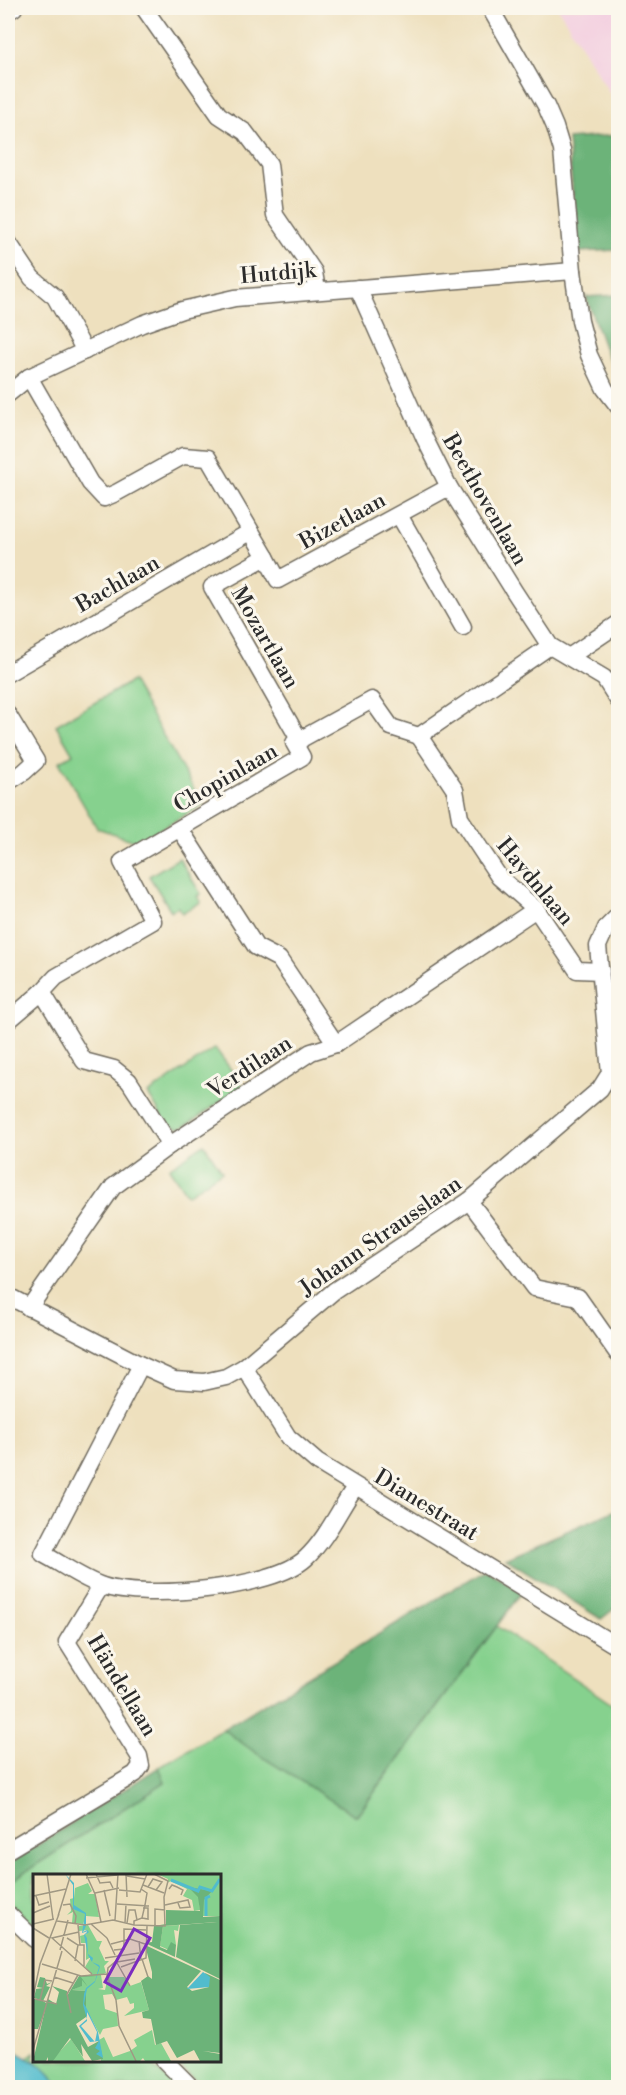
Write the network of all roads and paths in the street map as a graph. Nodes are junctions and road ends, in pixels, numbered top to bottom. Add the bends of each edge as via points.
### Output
1 (14, 8) edge
2 (144, 8) edge
3 (490, 8) edge
4 (8, 11) edge
5 (8, 242) edge
6 (573, 271) junction
7 (358, 288) junction
8 (317, 290) junction
9 (85, 351) junction
10 (29, 377) junction
11 (8, 394) edge
12 (618, 406) edge
13 (449, 487) junction
14 (399, 515) junction
15 (250, 532) junction
16 (266, 557) junction
17 (618, 624) edge
18 (463, 627) dead end
19 (550, 646) junction
20 (569, 657) junction
21 (8, 673) edge
22 (618, 700) edge
23 (8, 715) edge
24 (419, 736) junction
25 (300, 741) junction
26 (8, 782) edge
27 (180, 829) junction
28 (536, 909) junction
29 (618, 916) edge
30 (600, 971) junction
31 (42, 992) junction
32 (8, 1021) edge
33 (336, 1044) junction
34 (614, 1052) edge
35 (170, 1145) junction
36 (469, 1201) junction
37 (8, 1296) edge
38 (29, 1308) junction
39 (618, 1354) edge
40 (141, 1365) junction
41 (244, 1367) junction
42 (355, 1487) junction
43 (101, 1586) junction
44 (618, 1647) edge
45 (8, 1850) edge
46 (8, 1914) edge
47 (33, 1938) edge
48 (165, 2062) edge
49 (192, 2088) edge

1 - 4 street
2 - 8 street via 219,115 245,132 269,164 275,215 314,272
3 - 6 street via 555,127 562,150
5 - 9 street via 32,278 55,297
6 - 7 street, Hutdijk
6 - 12 street via 589,355
7 - 8 street, Hutdijk
7 - 13 street, Beethovenlaan
8 - 9 street, Hutdijk via 235,298 182,310
9 - 10 street, Hutdijk
10 - 11 street, Hutdijk
10 - 15 street, Mozartlaan via 90,483 104,498 183,456 208,458
13 - 14 street, Bizetlaan
13 - 19 street, Beethovenlaan
14 - 16 street, Bizetlaan via 279,580
14 - 18 street
15 - 16 street, Mozartlaan
15 - 21 street, Bachlaan
16 - 25 street, Mozartlaan via 212,587
17 - 20 street
19 - 20 street, Beethovenlaan
19 - 24 street
20 - 22 street, Beethovenlaan via 604,678
23 - 26 street via 36,761
24 - 25 street, Chopinlaan via 391,727 372,700
24 - 28 street, Haydnlaan via 455,790 460,818 499,877
25 - 27 street, Chopinlaan via 294,743 302,757
27 - 31 street, Chopinlaan via 122,862 153,921 56,977
27 - 33 street via 256,947 279,959
28 - 30 street, Haydnlaan via 577,970
28 - 33 street, Verdilaan
29 - 30 street, Johann Strausslaan via 606,928 598,946
30 - 34 street, Johann Strausslaan
31 - 32 street, Chopinlaan
31 - 35 street via 84,1060 114,1068 129,1081
33 - 35 street, Verdilaan via 311,1052
34 - 36 street, Johann Strausslaan via 610,1073 600,1089
35 - 38 street, Verdilaan via 112,1187
36 - 39 street via 534,1288 578,1297
36 - 41 street, Johann Strausslaan via 334,1291
37 - 38 street, Johann Strausslaan
38 - 40 street, Johann Strausslaan
40 - 41 street, Johann Strausslaan via 174,1380 204,1382 226,1377
40 - 43 street via 43,1554
41 - 42 street, Dianestraat via 288,1437
42 - 43 street via 324,1537 305,1559 277,1575 212,1589 119,1590
42 - 44 street, Dianestraat
43 - 45 street, Händellaan via 67,1642 139,1756 141,1766 135,1774
46 - 47 street
48 - 49 street

